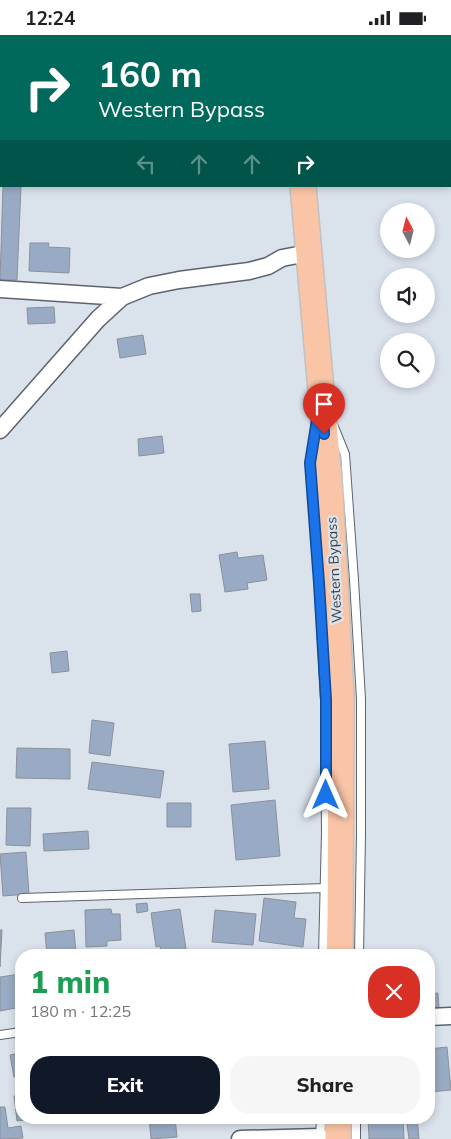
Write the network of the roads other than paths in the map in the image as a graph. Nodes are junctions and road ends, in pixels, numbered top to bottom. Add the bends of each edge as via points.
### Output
1 (303, 187) edge
2 (308, 253) junction
3 (0, 289) edge
4 (122, 297) junction
5 (321, 395) junction
6 (0, 430) edge
7 (325, 888) junction
8 (22, 898) dead end
9 (323, 949) edge
10 (340, 949) edge
11 (359, 949) edge
12 (451, 1016) edge
13 (435, 1017) edge
14 (15, 1033) edge
15 (0, 1035) edge
16 (323, 1124) edge
17 (334, 1124) edge
18 (356, 1124) edge
19 (326, 1138) edge
20 (240, 1139) edge
21 (356, 1139) edge

1 - 2 main road, Western Bypass
2 - 4 street via 282,258 268,267 249,271 149,286
2 - 5 main road, Western Bypass
3 - 4 street
4 - 6 street via 98,319
5 - 7 lane via 310,463 326,700
5 - 10 main road, Western Bypass via 330,492 340,696
5 - 11 lane via 345,454 354,580 361,709
7 - 8 lane
7 - 9 lane
12 - 13 street
14 - 15 lane
16 - 19 lane
17 - 19 main road
18 - 21 lane
19 - 20 street

